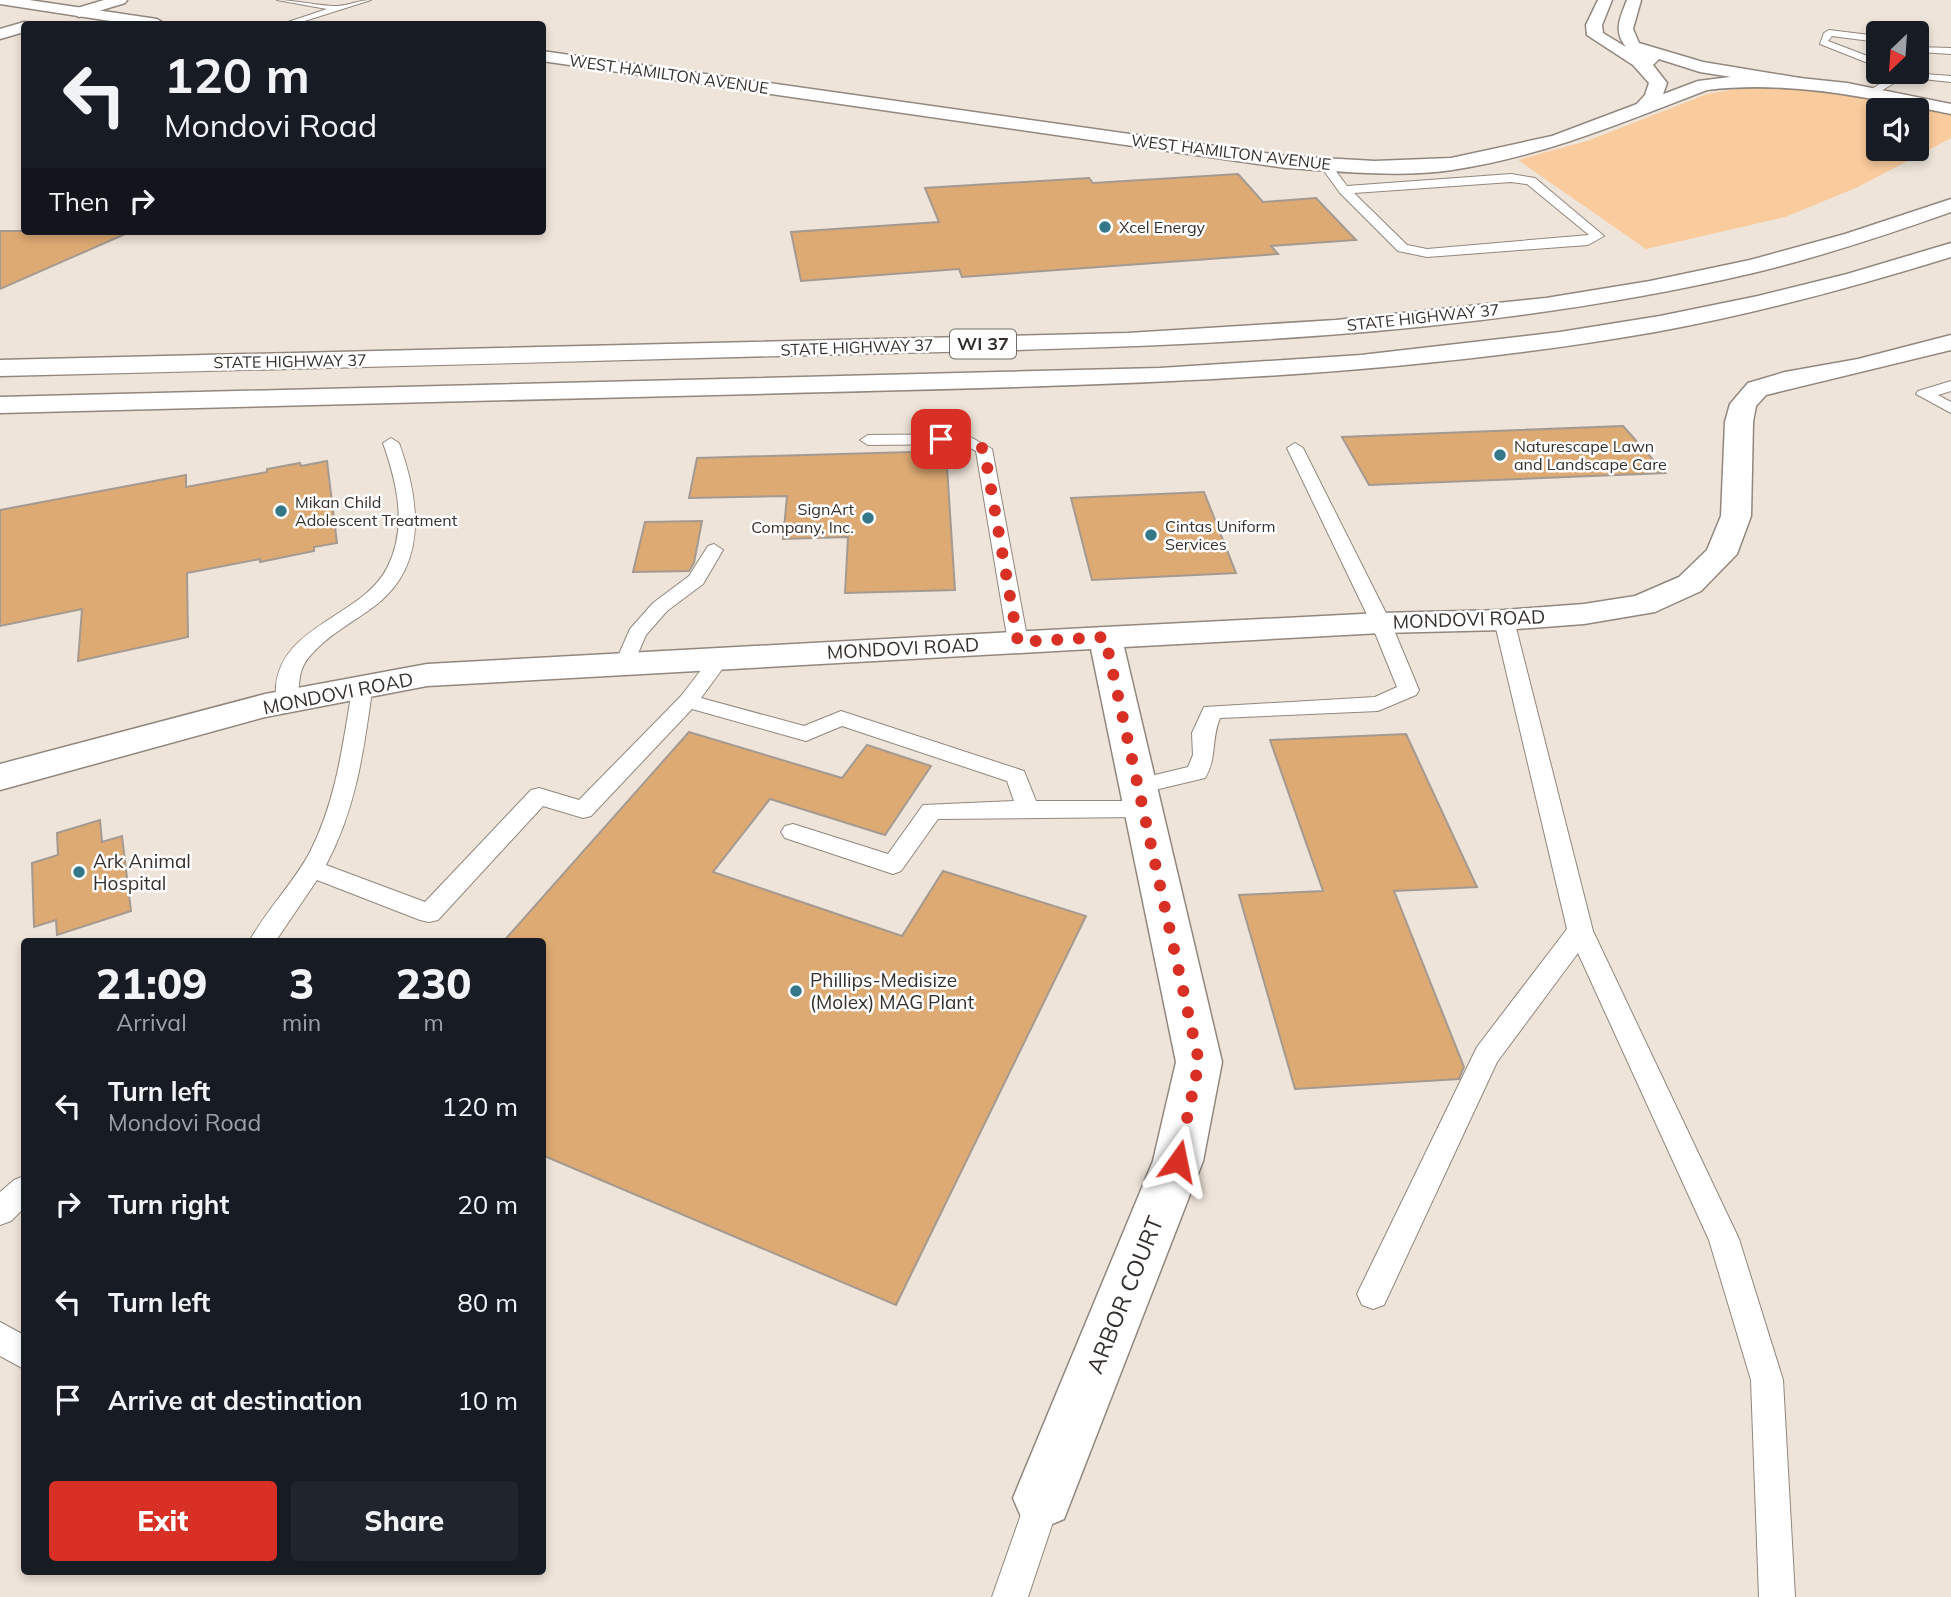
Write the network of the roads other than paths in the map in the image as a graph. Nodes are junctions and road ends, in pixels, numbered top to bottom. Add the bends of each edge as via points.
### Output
1 (0, 0) edge
2 (120, 0) edge
3 (281, 0) edge
4 (367, 0) edge
5 (1605, 0) edge
6 (1634, 0) edge
7 (334, 8) junction
8 (79, 12) junction
9 (46, 21) dead end
10 (138, 21) edge
11 (295, 21) edge
12 (21, 28) edge
13 (0, 34) edge
14 (1866, 37) edge
15 (1824, 42) joint
16 (1625, 48) junction
17 (1929, 49) edge
18 (1929, 51) edge
19 (1951, 51) edge
20 (1940, 54) dead end
21 (546, 57) edge
22 (1866, 59) edge
23 (1929, 76) edge
24 (1951, 79) edge
25 (1713, 83) junction
26 (1800, 83) junction
27 (1883, 84) edge
28 (1872, 92) junction
29 (1642, 107) junction
30 (1951, 109) edge
31 (1325, 164) junction
32 (1344, 190) junction
33 (1951, 205) edge
34 (1951, 250) edge
35 (1951, 342) edge
36 (0, 368) edge
37 (1951, 386) edge
38 (0, 405) edge
39 (1951, 408) edge
40 (868, 440) dead end
41 (391, 443) dead end
42 (1295, 448) dead end
43 (714, 550) dead end
44 (1504, 620) junction
45 (1381, 623) junction
46 (1105, 637) junction
47 (1018, 642) junction
48 (721, 657) junction
49 (625, 663) junction
50 (363, 684) junction
51 (688, 701) junction
52 (286, 702) junction
53 (0, 777) edge
54 (1140, 797) junction
55 (1028, 809) junction
56 (793, 832) dead end
57 (312, 869) junction
58 (1580, 931) junction
59 (264, 938) edge
60 (21, 1192) edge
61 (0, 1211) edge
62 (1373, 1294) dead end
63 (0, 1338) edge
64 (21, 1351) edge
65 (1043, 1498) joint
66 (1010, 1597) edge
67 (1777, 1597) edge

1 - 8 street
2 - 8 street
3 - 7 lane
4 - 7 lane
5 - 16 street via 1593,30 1604,43
6 - 16 street via 1624,31
7 - 11 lane
8 - 9 street
8 - 10 street
12 - 13 street
14 - 15 lane via 1829,33
15 - 22 lane
16 - 25 street
16 - 26 street via 1700,67
16 - 29 street via 1658,83 1653,97
17 - 19 lane
18 - 20 lane
21 - 31 street, WEST HAMILTON AVENUE
23 - 24 lane
25 - 26 street, WEST HAMILTON AVENUE
25 - 29 street, WEST HAMILTON AVENUE
26 - 28 street, WEST HAMILTON AVENUE
27 - 28 lane
28 - 30 street, WEST HAMILTON AVENUE
29 - 31 street, WEST HAMILTON AVENUE via 1557,141 1451,164
31 - 32 lane
32 - 32 lane via 1403,248 1427,253 1588,241 1598,236 1531,181 1511,178
33 - 36 street, STATE HIGHWAY 37 / WI 37 via 1811,250 1649,287 1537,305 1272,332 1087,341
34 - 38 street, STATE HIGHWAY 37 / WI 37 via 1826,286 1674,321 1496,348 1318,367 1160,376
35 - 44 street, MONDOVI ROAD via 1757,390 1743,404 1740,422 1736,516 1721,554 1690,584 1643,605
37 - 39 lane via 1924,394
40 - 47 lane via 965,439 984,449
41 - 52 lane via 407,493 408,532 402,558 385,587 304,650 289,675
42 - 45 lane
43 - 49 lane via 696,580 660,607 637,634
44 - 45 street, MONDOVI ROAD
44 - 58 lane
45 - 46 street, MONDOVI ROAD
45 - 54 lane via 1409,690 1378,704 1212,712 1203,733 1204,755 1197,774
46 - 47 street, MONDOVI ROAD
46 - 54 street, ARBOR COURT
47 - 48 street, MONDOVI ROAD
48 - 49 street, MONDOVI ROAD
48 - 51 lane
49 - 50 street, MONDOVI ROAD via 427,675
50 - 52 street, MONDOVI ROAD
50 - 57 lane via 345,791
51 - 55 lane via 806,734 841,718 1016,776
51 - 57 lane via 583,810 539,796 429,913
52 - 53 street, MONDOVI ROAD
54 - 55 lane
54 - 65 street, ARBOR COURT via 1199,1062 1178,1161
55 - 56 lane via 931,811 893,865
57 - 59 lane
58 - 62 lane via 1487,1055
58 - 67 lane via 1724,1239 1767,1380
60 - 61 lane
63 - 64 lane
65 - 66 lane

